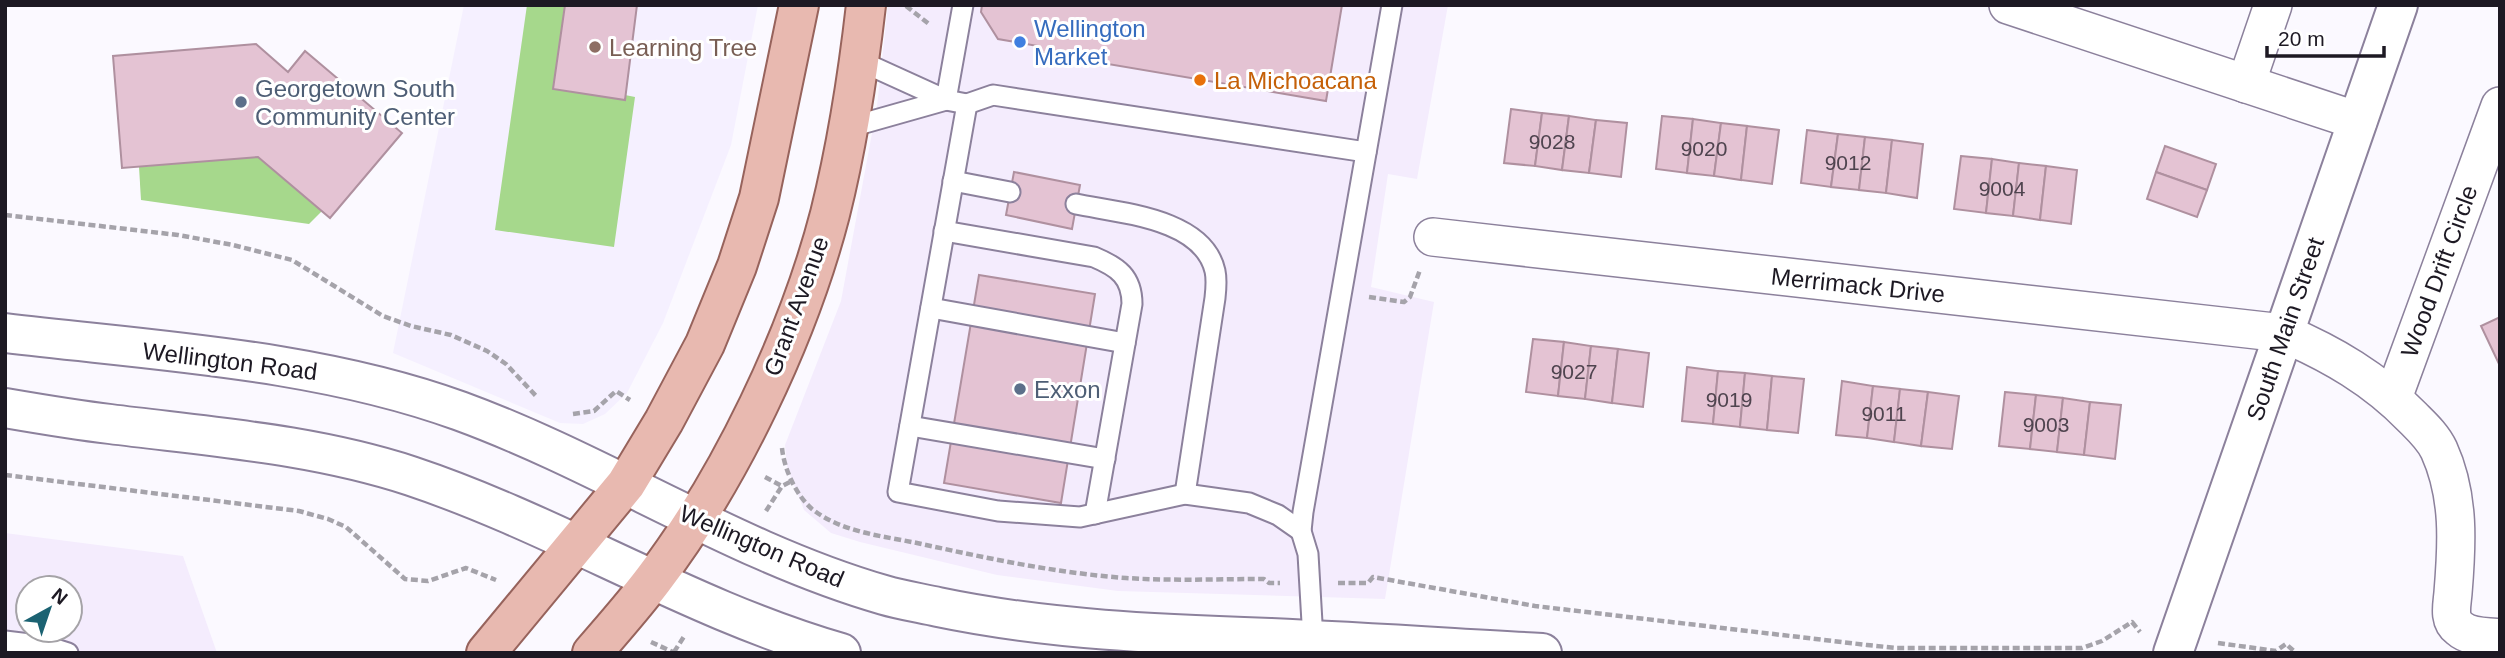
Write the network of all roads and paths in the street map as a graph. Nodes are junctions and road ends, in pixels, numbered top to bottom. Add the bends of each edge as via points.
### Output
1 (799, 5) edge
2 (866, 5) edge
3 (963, 5) edge
4 (1392, 5) edge
5 (2008, 5) edge
6 (2273, 5) edge
7 (2398, 5) edge
8 (906, 6) edge
9 (935, 28) dead end
10 (858, 60) junction
11 (2245, 84) junction
12 (946, 100) junction
13 (967, 104) junction
14 (2500, 106) edge
15 (2358, 121) junction
16 (847, 128) junction
17 (1366, 152) junction
18 (953, 181) junction
19 (1010, 192) dead end
20 (1076, 204) dead end
21 (5, 215) edge
22 (944, 231) junction
23 (1433, 237) joint
24 (1342, 293) junction
25 (931, 308) junction
26 (5, 333) edge
27 (2283, 333) junction
28 (1125, 343) junction
29 (2393, 398) junction
30 (633, 402) dead end
31 (544, 403) dead end
32 (5, 408) edge
33 (563, 412) dead end
34 (910, 426) junction
35 (1105, 459) junction
36 (5, 475) edge
37 (626, 484) junction
38 (782, 486) dead end
39 (1185, 494) junction
40 (1095, 514) junction
41 (695, 519) junction
42 (1301, 531) junction
43 (577, 545) junction
44 (466, 568) dead end
45 (653, 580) junction
46 (1269, 583) dead end
47 (1368, 583) dead end
48 (2140, 632) dead end
49 (2500, 638) edge
50 (1313, 640) junction
51 (5, 641) edge
52 (2276, 651) dead end
53 (68, 653) edge
54 (486, 653) edge
55 (592, 653) edge
56 (841, 653) edge
57 (1542, 653) edge
58 (2174, 653) edge
59 (2296, 653) edge

1 - 37 main road via 759,198 737,266 705,344
2 - 10 main road, Grant Avenue
3 - 12 lane
4 - 17 lane
5 - 11 street
6 - 11 street
7 - 15 main road, South Main Street
8 - 9 path
10 - 12 lane
10 - 16 main road, Grant Avenue
11 - 15 street
12 - 13 lane
12 - 16 lane
13 - 17 lane via 993,95
13 - 18 lane
14 - 29 street, Wood Drift Circle
15 - 27 main road, South Main Street
16 - 41 main road, Grant Avenue via 829,216 798,311 730,459
17 - 24 lane
18 - 19 lane
18 - 22 lane
20 - 39 lane via 1163,223 1200,245 1214,269 1215,298
21 - 31 path via 178,235 292,260 383,316 452,335 487,351
22 - 25 lane
22 - 28 lane via 1110,263 1124,274 1132,291
23 - 24 path via 1404,302
23 - 27 street, Merrimack Drive
24 - 42 lane
25 - 28 lane
25 - 34 lane
26 - 37 main road, Wellington Road via 336,375 391,388 538,442
27 - 29 street via 2350,366
27 - 58 main road, South Main Street
28 - 35 lane
29 - 49 street via 2439,450 2453,496 2457,543 2451,614 2457,628 2473,636
30 - 33 path via 616,391 590,412
32 - 43 main road via 348,458 475,500
34 - 35 lane
34 - 40 lane via 898,492 1034,515
35 - 40 lane
36 - 44 path via 314,515 346,527 405,579 419,582
37 - 41 main road, Wellington Road
37 - 43 main road
38 - 46 path via 792,481 811,508 846,526 970,555 1116,577 1265,579
39 - 40 lane
39 - 42 lane via 1249,503
41 - 45 main road, Grant Avenue
41 - 50 main road, Wellington Road via 811,570 886,596 970,614 1068,628
42 - 50 lane via 1308,554
43 - 45 main road
43 - 54 main road
45 - 55 main road, Grant Avenue
45 - 56 main road via 705,605
47 - 48 path via 1373,577 1535,606 1897,648 2082,648 2132,622
50 - 57 main road, Wellington Road
51 - 53 lane
52 - 59 path via 2286,643

